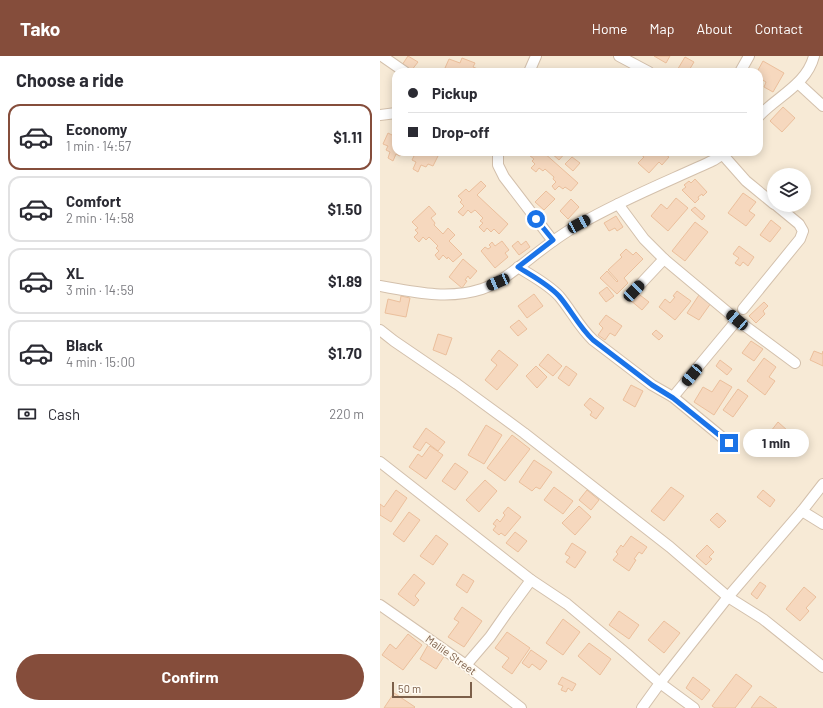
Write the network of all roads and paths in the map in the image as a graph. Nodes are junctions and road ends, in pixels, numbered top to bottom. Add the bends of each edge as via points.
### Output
1 (382, 56) edge
2 (536, 56) edge
3 (619, 56) edge
4 (749, 56) edge
5 (814, 56) edge
6 (399, 68) edge
7 (531, 68) edge
8 (642, 68) edge
9 (742, 68) edge
10 (798, 83) junction
11 (823, 106) edge
12 (763, 112) edge
13 (392, 113) edge
14 (380, 114) edge
15 (498, 156) edge
16 (718, 156) edge
17 (726, 156) edge
18 (767, 198) edge
19 (618, 204) junction
20 (785, 212) edge
21 (553, 240) junction
22 (664, 259) junction
23 (518, 267) junction
24 (380, 286) edge
25 (634, 291) dead end
26 (743, 309) dead end
27 (737, 320) junction
28 (380, 330) edge
29 (795, 363) dead end
30 (673, 398) junction
31 (729, 443) dead end
32 (380, 462) edge
33 (823, 484) edge
34 (802, 511) junction
35 (823, 524) edge
36 (531, 580) junction
37 (728, 597) junction
38 (380, 605) edge
39 (466, 665) junction
40 (823, 667) edge
41 (660, 683) junction
42 (521, 708) edge
43 (642, 708) edge
44 (694, 708) edge

1 - 6 street
2 - 7 street
3 - 8 street
4 - 9 street
5 - 10 street via 808,72
10 - 11 street
10 - 12 street
13 - 14 street
15 - 21 street via 498,165 504,177
16 - 19 street
17 - 18 street via 746,181
19 - 21 street
19 - 22 street via 644,239
20 - 26 street via 803,231 800,240
21 - 23 street
22 - 25 street
22 - 27 street
23 - 24 street via 498,282 470,292 438,295
23 - 30 street via 544,283 558,296 584,332 593,340
27 - 29 street
27 - 30 street
28 - 37 street via 558,459 670,547
30 - 31 street
32 - 36 street
33 - 34 street
34 - 35 street
34 - 37 street
36 - 39 street via 490,637
36 - 41 street via 567,604
37 - 40 street via 763,619
37 - 41 street
38 - 39 street, Malile Street
39 - 42 street, Malile Street
41 - 43 street
41 - 44 street

